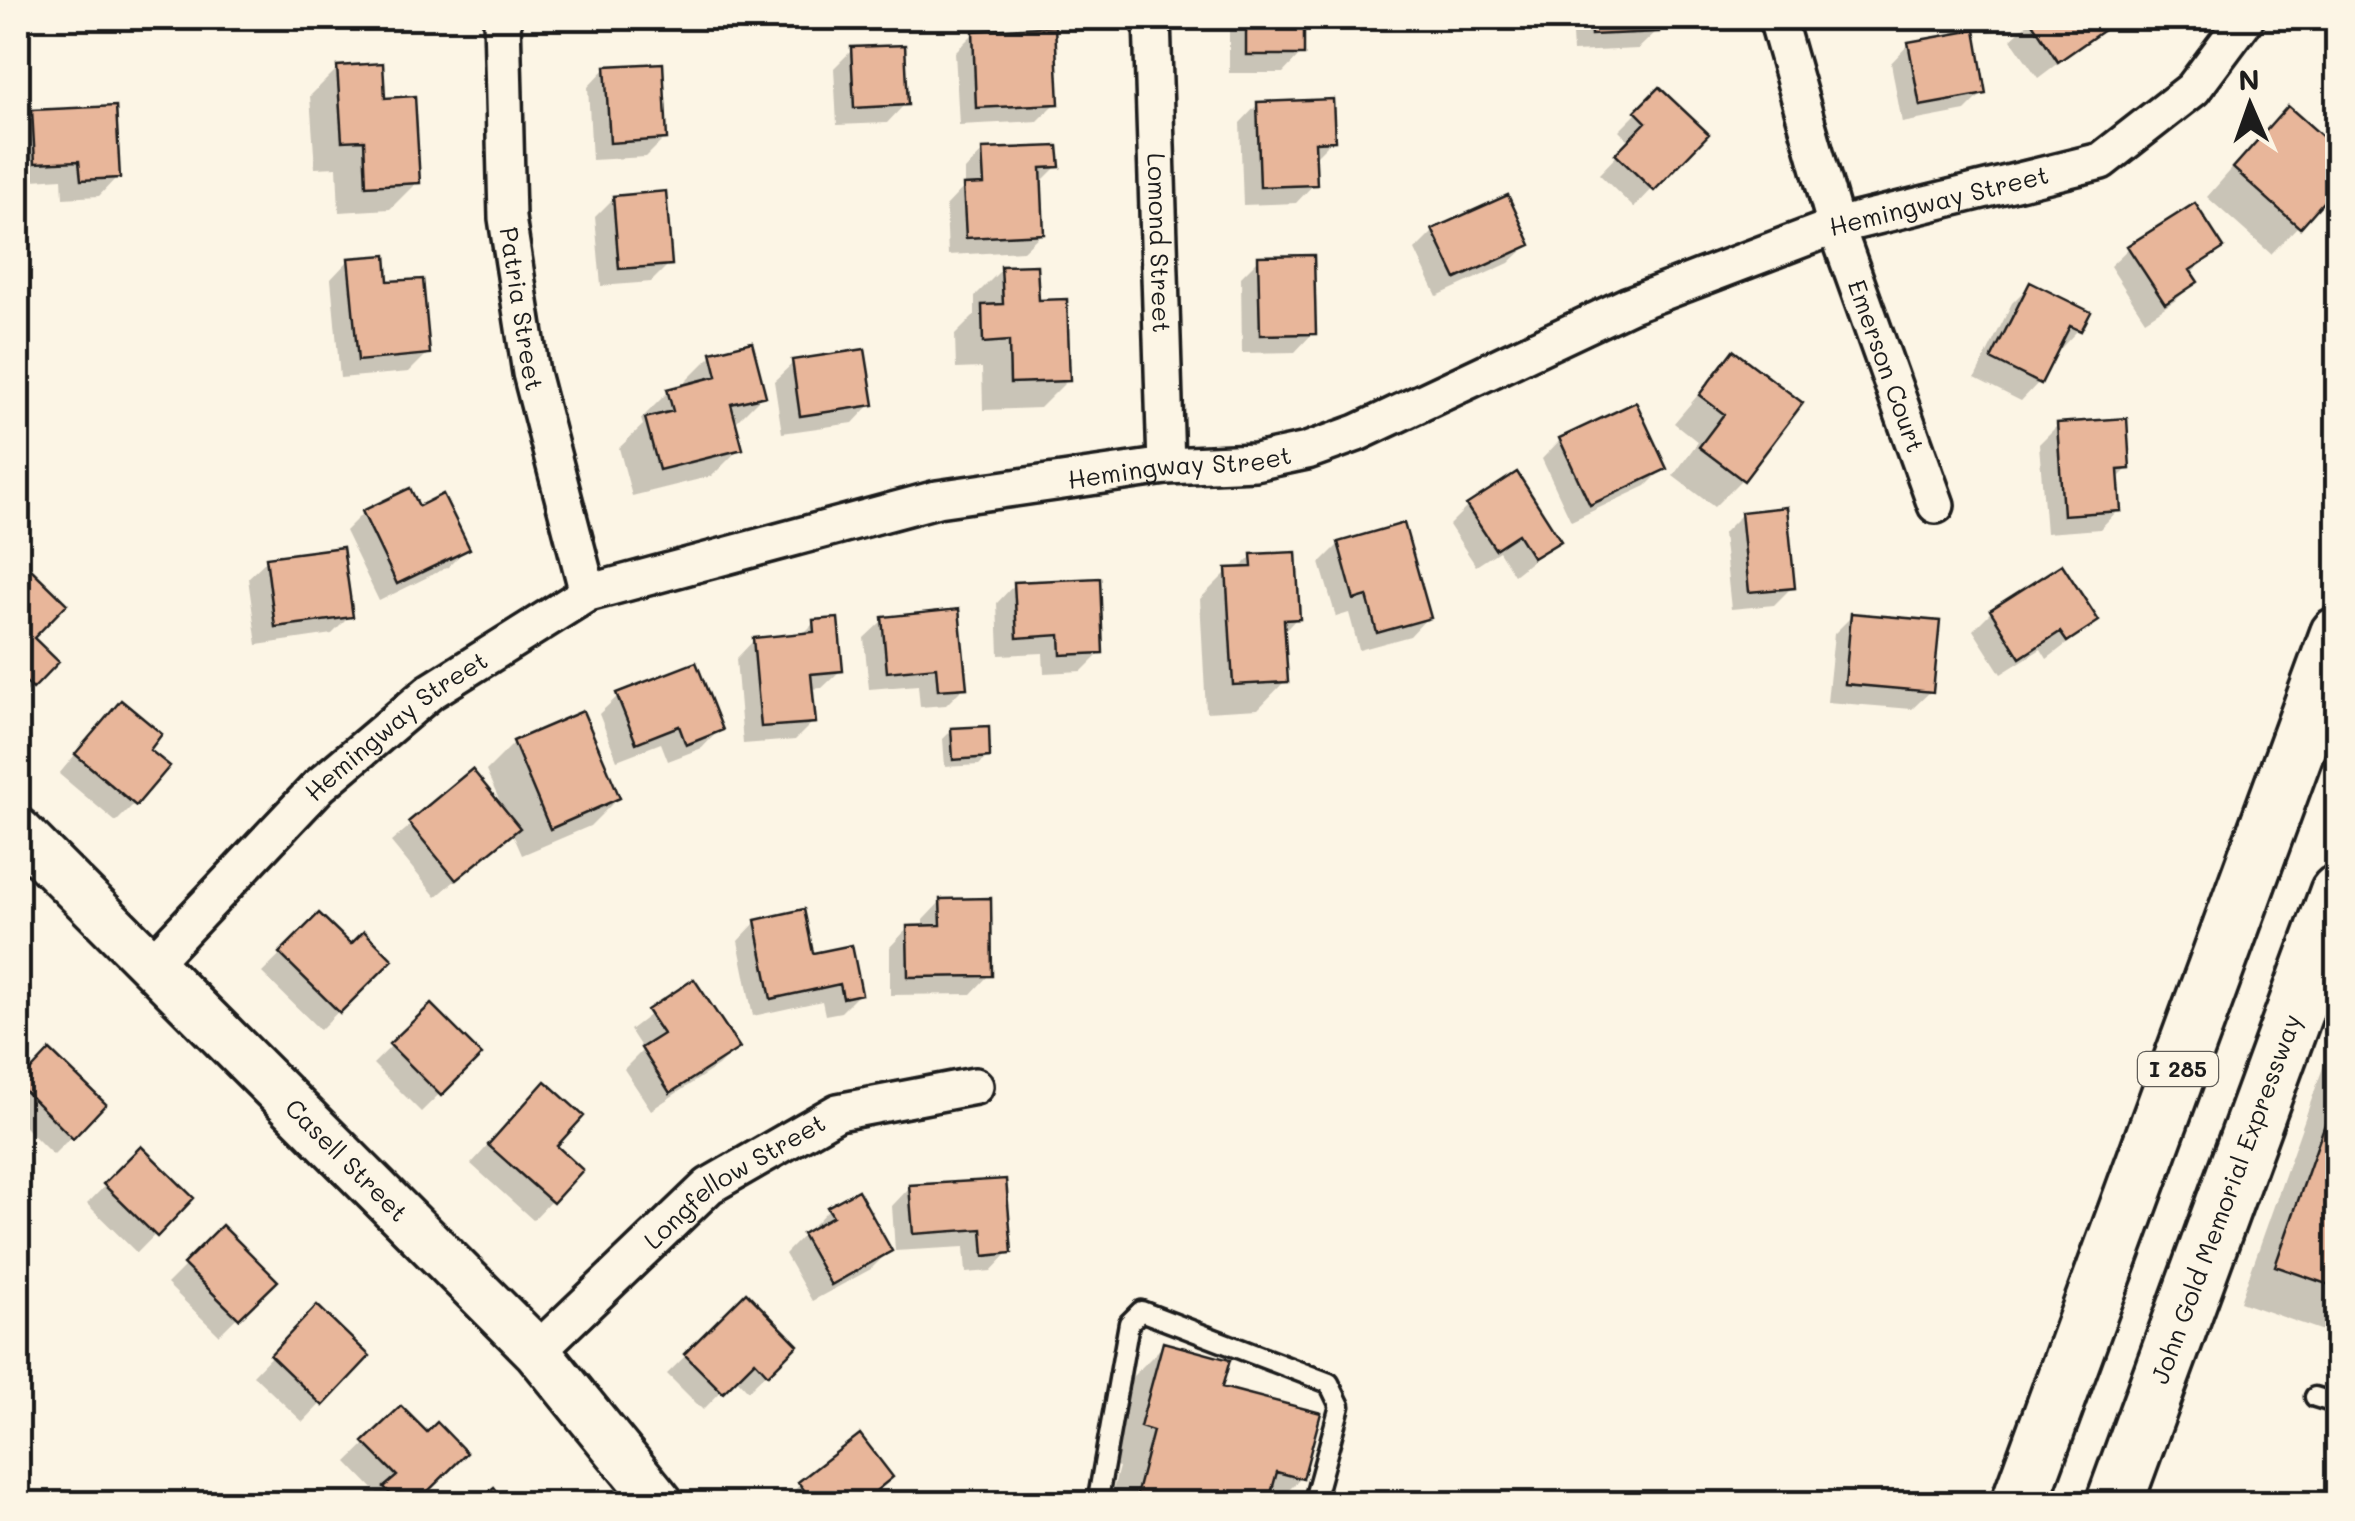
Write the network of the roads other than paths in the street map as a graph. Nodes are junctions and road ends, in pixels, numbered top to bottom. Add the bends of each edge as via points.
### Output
1 (502, 18) edge
2 (1152, 18) edge
3 (1777, 18) edge
4 (2246, 18) edge
5 (1836, 226) junction
6 (1166, 466) junction
7 (1936, 505) dead end
8 (588, 593) junction
9 (2338, 635) edge
10 (18, 831) edge
11 (2338, 893) edge
12 (153, 962) junction
13 (975, 1086) dead end
14 (537, 1351) junction
15 (2316, 1397) dead end
16 (2338, 1404) edge
17 (661, 1504) edge
18 (1097, 1504) edge
19 (1313, 1504) edge
20 (2019, 1504) edge
21 (2114, 1504) edge

1 - 8 street, Patria Street via 507,218 531,374
2 - 6 street, Lomond Street
3 - 5 street, Emerson Court
4 - 5 street, Hemingway Street via 2193,88 2101,161
5 - 6 street, Hemingway Street via 1629,305 1340,439 1255,462
5 - 7 street, Emerson Court
6 - 8 street, Hemingway Street via 937,498
8 - 12 street, Hemingway Street via 430,692 318,786
9 - 20 highway, I 285
10 - 12 street, Casell Street
11 - 21 highway, John Gold Memorial Expressway
12 - 14 street, Casell Street
13 - 14 street, Longfellow Street via 838,1112 710,1186
14 - 17 street, Casell Street
15 - 16 lane
18 - 19 lane via 1129,1323 1142,1311 1329,1384 1340,1406

